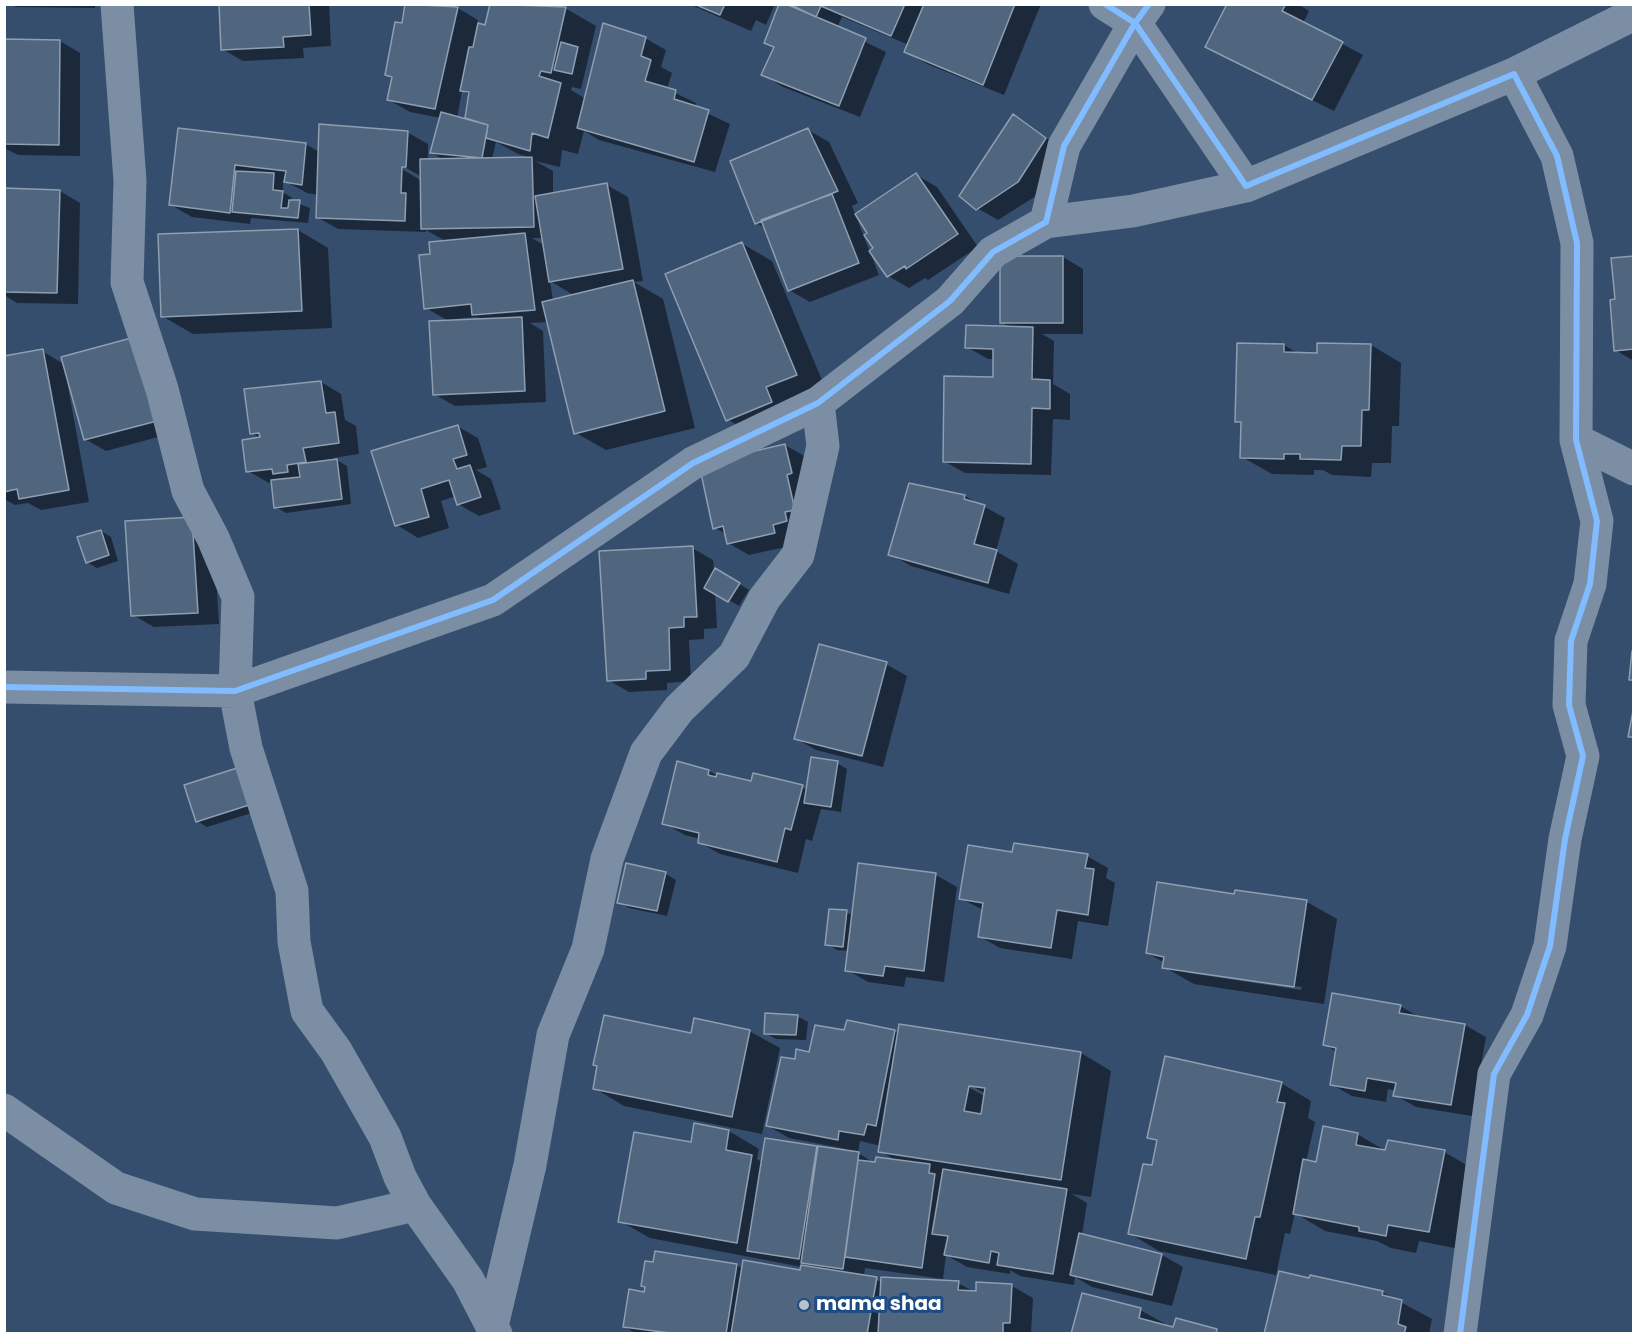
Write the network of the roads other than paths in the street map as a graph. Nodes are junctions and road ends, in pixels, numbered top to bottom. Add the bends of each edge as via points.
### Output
1 (117, 4) edge
2 (1105, 4) edge
3 (1142, 14) edge
4 (1634, 14) edge
5 (1514, 74) junction
6 (1246, 186) junction
7 (1046, 222) junction
8 (818, 403) junction
9 (1576, 440) junction
10 (1634, 469) edge
11 (4, 687) edge
12 (235, 691) junction
13 (4, 1110) edge
14 (415, 1205) junction
15 (494, 1330) edge
16 (1460, 1334) edge

1 - 12 street via 130,181 127,282 162,389 188,491 238,597
2 - 3 street
3 - 6 street
3 - 7 street via 1064,146
4 - 5 street
5 - 6 street
5 - 9 street via 1557,156 1577,243
6 - 7 street via 1133,211
7 - 8 street via 993,252 950,301
8 - 12 street via 693,463 493,600
8 - 15 street via 823,446 798,555 764,599 734,656 680,708 646,753 607,859 588,949 553,1035
9 - 10 street
9 - 16 street via 1597,521 1590,584 1571,641 1569,705 1583,756 1565,839 1550,946 1527,1015 1494,1074
11 - 12 street
12 - 14 street via 246,748 292,891 294,942 307,1011 336,1051 385,1137
13 - 14 street via 116,1188 195,1214 337,1223
14 - 15 street via 468,1280

